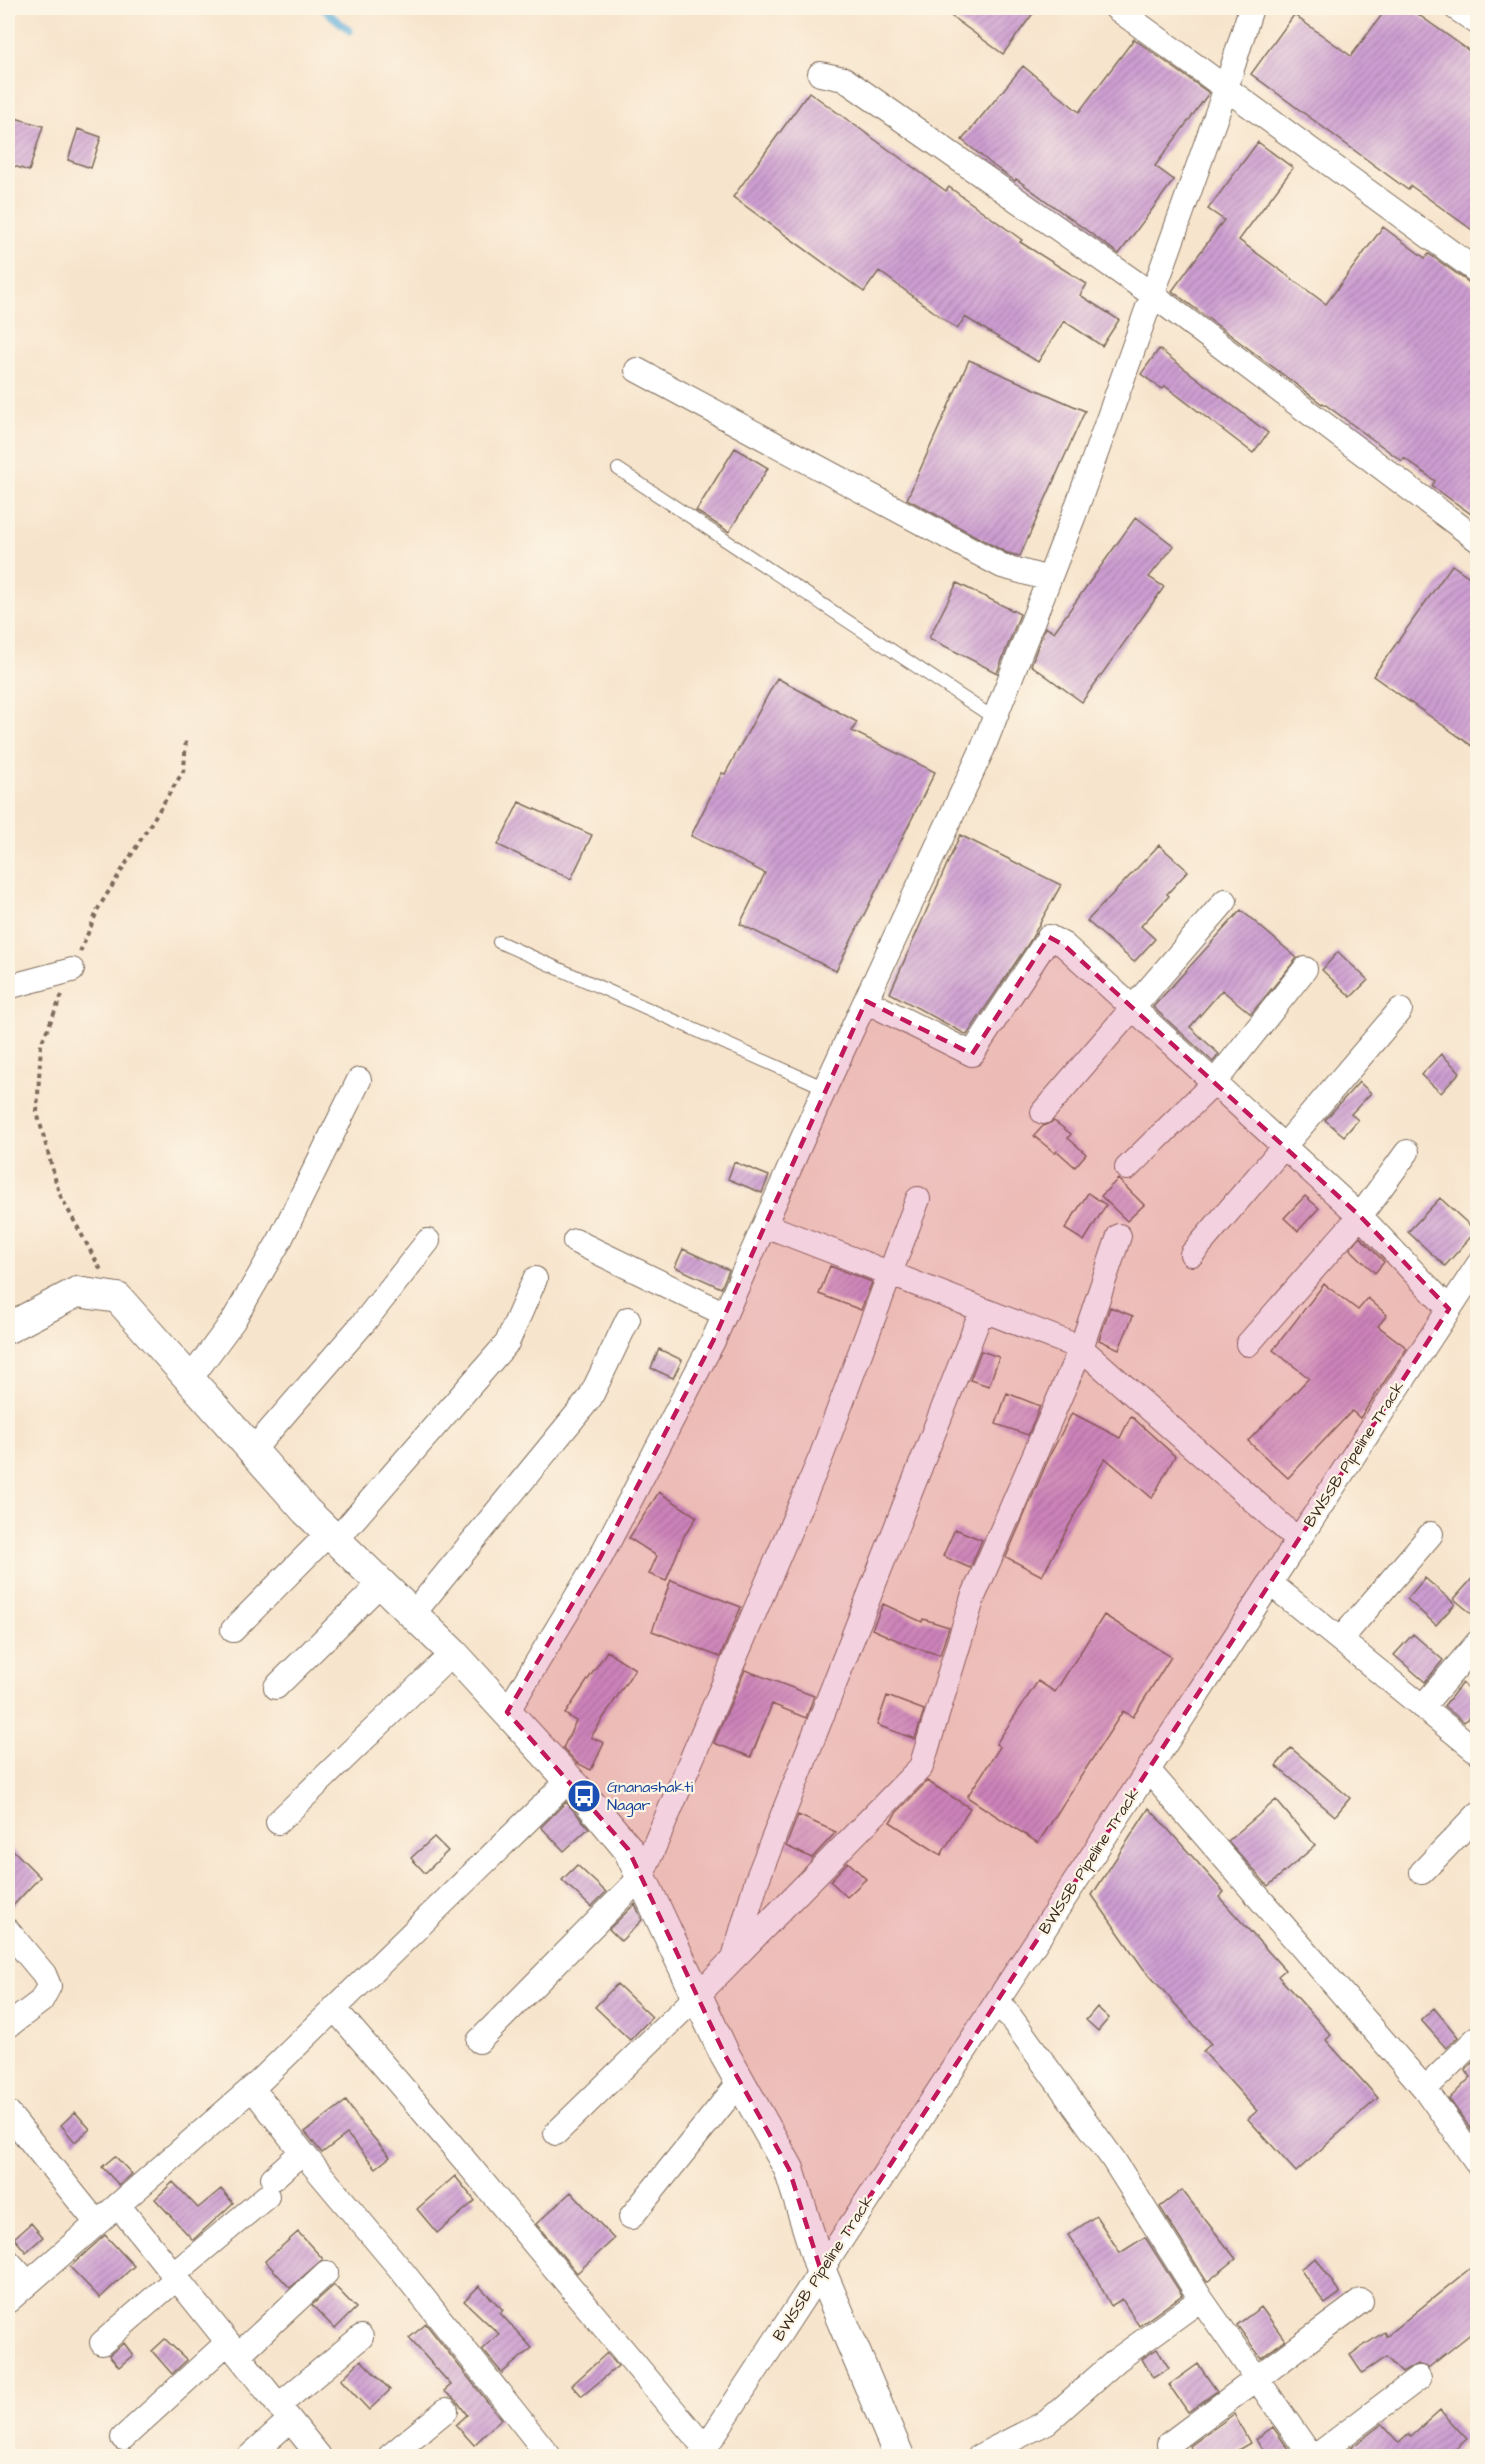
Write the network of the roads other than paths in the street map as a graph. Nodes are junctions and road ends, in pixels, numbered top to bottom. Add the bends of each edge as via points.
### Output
1 (1116, 8) edge
2 (1251, 8) edge
3 (1456, 8) edge
4 (1478, 23) edge
5 (820, 74) dead end
6 (1227, 88) junction
7 (1478, 272) edge
8 (1153, 295) junction
9 (637, 370) dead end
10 (618, 470) dead end
11 (1478, 540) edge
12 (1049, 579) junction
13 (994, 718) junction
14 (1225, 902) dead end
15 (499, 942) dead end
16 (1305, 969) dead end
17 (72, 970) road end
18 (8, 987) edge
19 (866, 1001) junction
20 (1132, 1007) junction
21 (1400, 1011) dead end
22 (358, 1080) dead end
23 (1214, 1083) junction
24 (825, 1088) junction
25 (1042, 1112) dead end
26 (1284, 1146) junction
27 (1407, 1152) dead end
28 (1127, 1168) dead end
29 (918, 1199) dead end
30 (1360, 1216) junction
31 (765, 1225) junction
32 (1119, 1236) dead end
33 (428, 1241) dead end
34 (576, 1241) dead end
35 (1192, 1254) dead end
36 (1478, 1265) edge
37 (890, 1275) junction
38 (535, 1279) dead end
39 (1449, 1309) junction
40 (982, 1310) junction
41 (725, 1314) junction
42 (628, 1319) dead end
43 (8, 1328) edge
44 (1248, 1344) dead end
45 (1081, 1348) junction
46 (190, 1379) junction
47 (253, 1450) junction
48 (1431, 1533) dead end
49 (333, 1536) junction
50 (1298, 1540) junction
51 (381, 1583) junction
52 (1270, 1583) junction
53 (413, 1614) junction
54 (233, 1630) dead end
55 (1340, 1640) junction
56 (1478, 1642) edge
57 (453, 1653) junction
58 (276, 1687) dead end
59 (1422, 1707) junction
60 (507, 1712) junction
61 (1478, 1752) edge
62 (1148, 1770) junction
63 (569, 1780) junction
64 (1478, 1814) edge
65 (278, 1822) dead end
66 (1422, 1872) dead end
67 (641, 1877) junction
68 (8, 1931) edge
69 (733, 1959) junction
70 (697, 1996) junction
71 (998, 2000) junction
72 (334, 2008) junction
73 (8, 2026) edge
74 (1478, 2037) edge
75 (479, 2040) dead end
76 (740, 2082) junction
77 (252, 2088) junction
78 (1425, 2089) junction
79 (8, 2113) edge
80 (556, 2133) dead end
81 (302, 2152) junction
82 (1478, 2164) edge
83 (118, 2205) junction
84 (631, 2217) dead end
85 (97, 2223) junction
86 (8, 2261) edge
87 (821, 2271) junction
88 (326, 2273) dead end
89 (175, 2276) junction
90 (28, 2283) junction
91 (1201, 2299) junction
92 (8, 2301) edge
93 (1361, 2301) dead end
94 (361, 2337) dead end
95 (102, 2343) dead end
96 (233, 2349) junction
97 (1419, 2378) dead end
98 (1255, 2379) junction
99 (446, 2410) dead end
100 (284, 2413) junction
101 (123, 2438) dead end
102 (1168, 2444) dead end
103 (703, 2452) edge
104 (250, 2457) edge
105 (319, 2457) edge
106 (390, 2457) edge
107 (549, 2457) edge
108 (899, 2457) edge
109 (980, 2457) edge
110 (1311, 2457) edge
111 (1316, 2457) edge

1 - 6 street
2 - 6 street
3 - 4 street
5 - 8 street via 844,79
6 - 7 street
6 - 8 street
8 - 11 street
8 - 12 street
9 - 12 street via 1002,566
10 - 13 lane
12 - 13 street
13 - 19 street
14 - 20 street
15 - 24 lane
16 - 23 street
17 - 18 street
19 - 20 street via 972,1054 1049,937 1065,945
19 - 24 street
20 - 23 street
20 - 25 street
21 - 26 street
22 - 46 street via 280,1240 233,1321
23 - 26 street
23 - 28 street
24 - 31 street
26 - 30 street
26 - 35 street
27 - 30 street
29 - 37 street
30 - 39 street
30 - 44 street
31 - 37 street
31 - 41 street
32 - 45 street
33 - 47 street
34 - 41 street
36 - 39 street, BWSSB Pipeline Track
37 - 40 street
37 - 67 street via 821,1457
38 - 49 street via 507,1343
39 - 50 street, BWSSB Pipeline Track
40 - 45 street
40 - 69 street via 757,1880
41 - 60 street via 600,1558
42 - 53 street via 590,1398
43 - 46 street via 77,1292 118,1298
45 - 50 street
45 - 69 street via 973,1597 921,1767
46 - 47 street
47 - 49 street
48 - 55 street
49 - 51 street
49 - 54 street
50 - 52 street, BWSSB Pipeline Track
51 - 53 street
51 - 58 street
52 - 55 street
52 - 62 street, BWSSB Pipeline Track
53 - 57 street
55 - 59 street
56 - 59 street
57 - 60 street
57 - 65 street
59 - 61 street
60 - 63 street
62 - 71 street, BWSSB Pipeline Track
62 - 78 street
63 - 67 street via 628,1850
63 - 72 street
64 - 66 street
67 - 70 street
67 - 75 street
68 - 73 street via 44,1974 49,1986 40,2001
69 - 70 street
70 - 76 street
70 - 80 street
71 - 87 street, BWSSB Pipeline Track
71 - 91 street via 1113,2159
72 - 77 street
72 - 103 street via 454,2147
74 - 78 street
76 - 84 street
76 - 87 street via 789,2169
77 - 81 street
77 - 83 street
78 - 82 street
79 - 85 street
81 - 89 street
81 - 107 street
83 - 85 street
83 - 89 street
85 - 90 street
86 - 90 street
87 - 103 street, BWSSB Pipeline Track
87 - 108 street
88 - 96 street
89 - 95 street
89 - 96 street
90 - 92 street
91 - 98 street
91 - 109 street via 1117,2360 1047,2422
93 - 98 street
94 - 100 street
96 - 100 street
96 - 101 street
97 - 111 street
98 - 102 street
98 - 110 street
99 - 106 street
100 - 104 street
100 - 105 street

